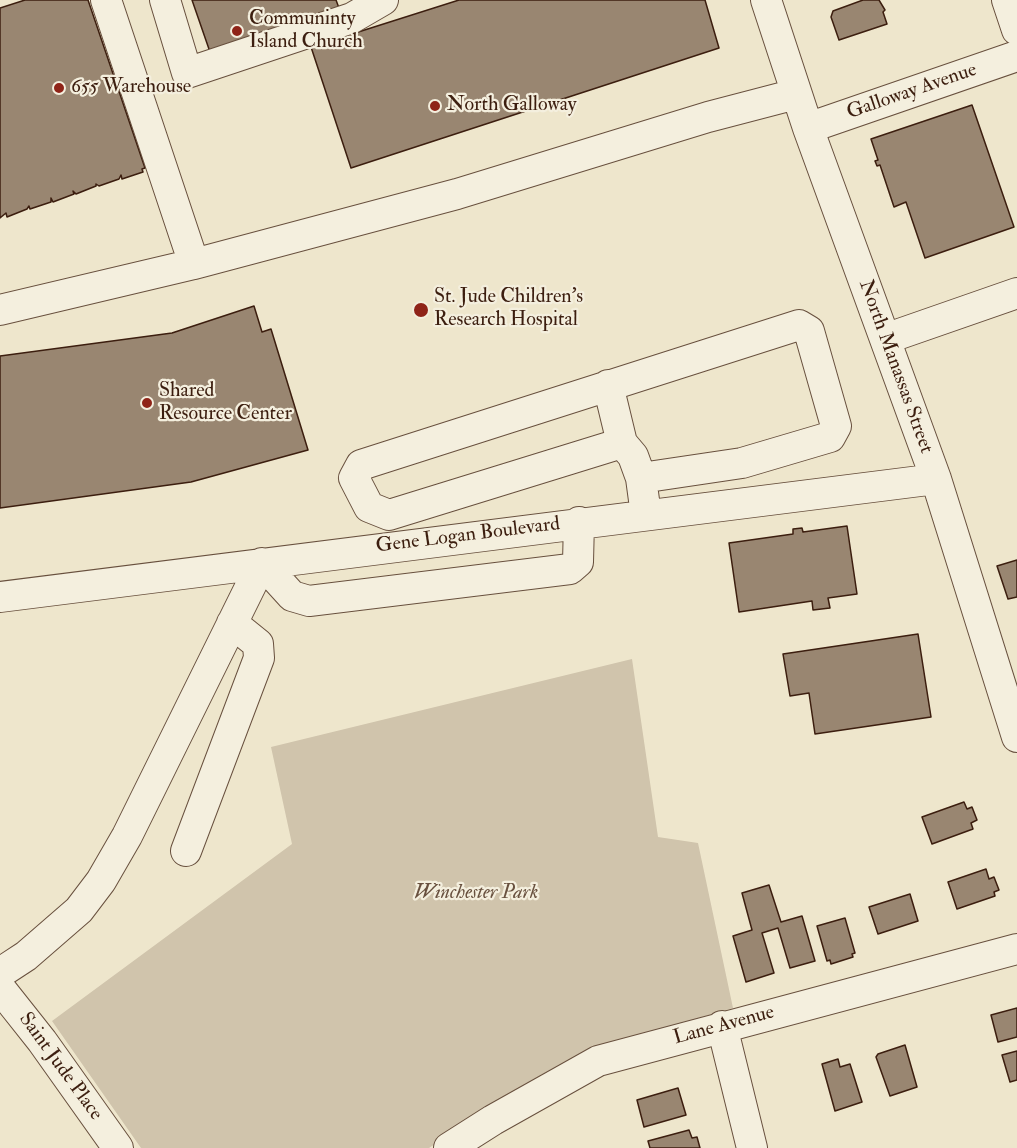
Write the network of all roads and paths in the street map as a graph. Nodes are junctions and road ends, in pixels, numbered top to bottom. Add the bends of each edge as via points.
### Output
1 (106, 0) edge
2 (165, 0) edge
3 (383, 0) edge
4 (766, 0) edge
5 (1007, 0) edge
6 (1017, 30) edge
7 (1017, 56) edge
8 (796, 94) junction
9 (808, 128) junction
10 (194, 264) junction
11 (1017, 293) edge
12 (0, 310) edge
13 (885, 339) junction
14 (608, 385) junction
15 (622, 442) junction
16 (641, 478) junction
17 (936, 479) junction
18 (646, 514) junction
19 (579, 522) junction
20 (262, 563) junction
21 (0, 597) edge
22 (232, 623) junction
23 (1017, 737) edge
24 (186, 852) dead end
25 (1017, 949) edge
26 (0, 973) edge
27 (0, 988) edge
28 (722, 1026) junction
29 (118, 1148) edge
30 (449, 1148) edge
31 (752, 1148) edge

1 - 10 street
2 - 3 street via 187,73 352,18
4 - 8 street, North Manassas Street
5 - 6 street
7 - 9 street, Galloway Avenue
8 - 9 street, North Manassas Street
8 - 10 street via 457,194
9 - 13 street, North Manassas Street
10 - 12 street
11 - 13 street
13 - 17 street, North Manassas Street
14 - 15 street
14 - 15 street via 361,465 354,478 369,507 389,515
14 - 16 street via 800,325 809,331 836,426 831,437 742,463
15 - 16 street via 633,456
16 - 18 street
17 - 18 street, Gene Logan Boulevard
17 - 23 street, North Manassas Street
18 - 19 street, Gene Logan Boulevard
19 - 20 street, Gene Logan Boulevard
19 - 20 street via 578,561 570,570 309,601 292,596
20 - 21 street, Gene Logan Boulevard
20 - 22 street
22 - 24 street via 258,644 259,658
22 - 26 street via 101,881 79,910
25 - 28 street, Lane Avenue
27 - 29 street, Saint Jude Place
28 - 30 street, Lane Avenue via 598,1061
28 - 31 street

